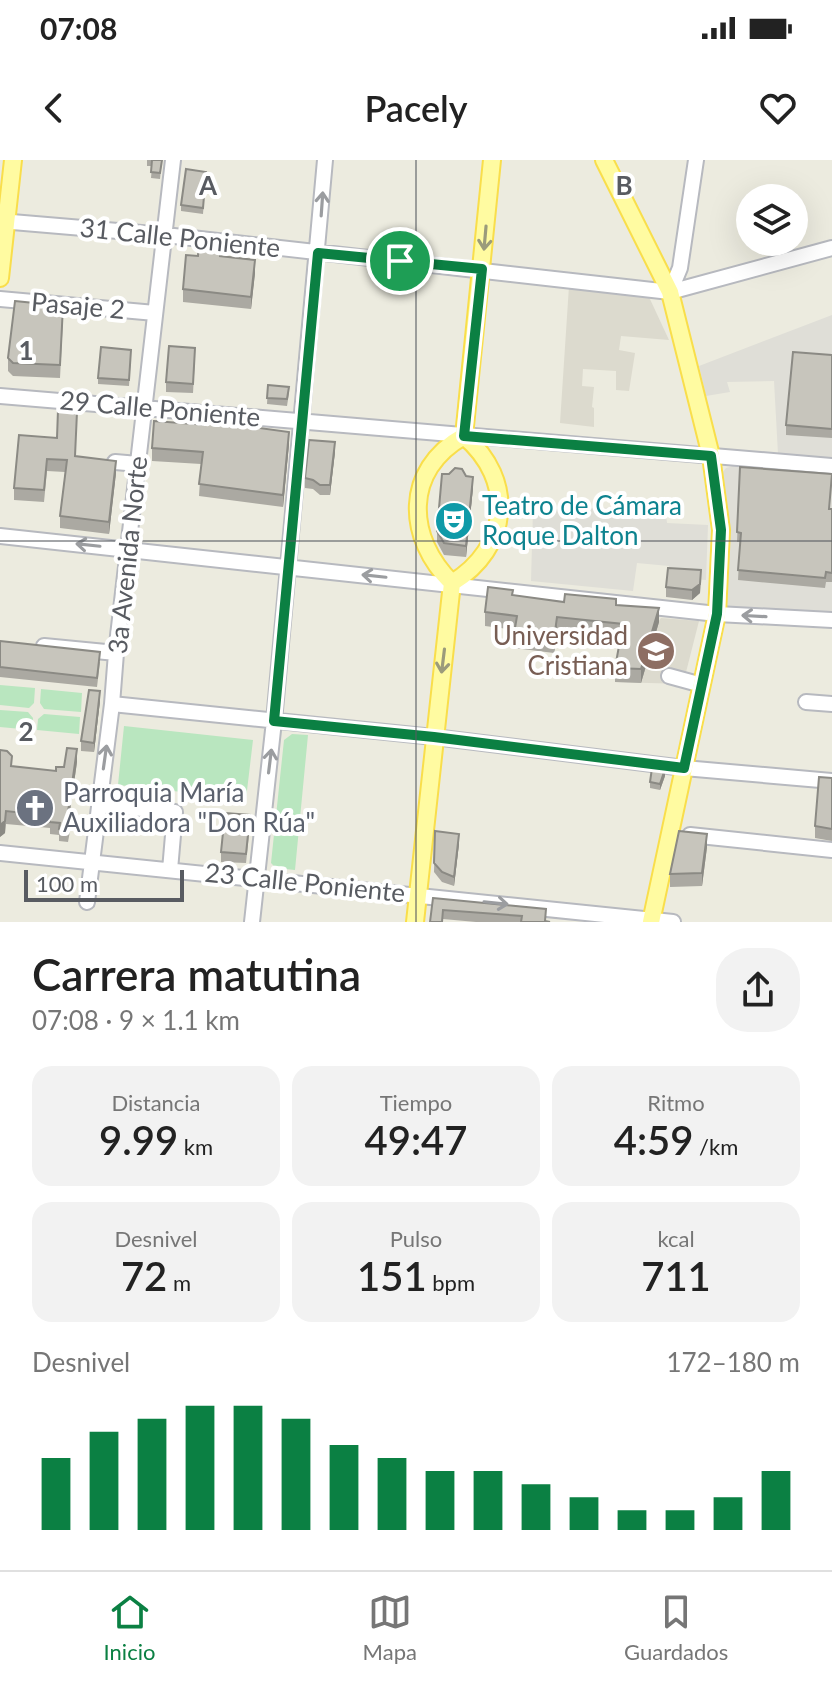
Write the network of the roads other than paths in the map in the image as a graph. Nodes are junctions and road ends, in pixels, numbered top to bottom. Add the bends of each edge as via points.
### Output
1 (13, 160) edge
2 (173, 160) edge
3 (325, 160) edge
4 (492, 160) edge
5 (604, 160) edge
6 (696, 160) edge
7 (3, 222) edge
8 (165, 235) junction
9 (832, 248) edge
10 (318, 253) junction
11 (482, 269) junction
12 (0, 278) edge
13 (670, 292) junction
14 (0, 299) edge
15 (155, 313) junction
16 (0, 396) edge
17 (94, 404) junction
18 (144, 408) junction
19 (92, 420) dead end
20 (302, 421) junction
21 (464, 436) junction
22 (711, 456) junction
23 (115, 462) edge
24 (138, 464) junction
25 (832, 466) edge
26 (0, 536) edge
27 (128, 549) junction
28 (289, 567) junction
29 (452, 583) junction
30 (717, 614) junction
31 (832, 620) edge
32 (29, 645) edge
33 (116, 653) junction
34 (669, 676) dead end
35 (702, 685) junction
36 (806, 702) dead end
37 (112, 704) junction
38 (832, 704) edge
39 (274, 721) junction
40 (434, 737) junction
41 (684, 768) junction
42 (832, 781) edge
43 (99, 805) junction
44 (670, 833) junction
45 (832, 850) edge
46 (0, 853) edge
47 (91, 862) junction
48 (170, 870) junction
49 (257, 879) junction
50 (418, 894) junction
51 (87, 902) dead end
52 (651, 921) edge
53 (252, 922) edge
54 (415, 922) edge
55 (673, 922) edge

1 - 7 main road
2 - 8 street, 3a Avenida Norte
10 -> 3 street
4 -> 11 main road
5 - 13 main road
6 - 13 street via 680,268
7 - 8 street, 31 Calle Poniente
7 - 12 main road
8 - 10 street, 31 Calle Poniente
8 - 15 street, 3a Avenida Norte
9 - 13 street, 31 Calle Poniente
10 - 11 street, 31 Calle Poniente
10 - 20 street
11 - 13 street, 31 Calle Poniente
11 - 21 main road
13 - 22 main road
14 - 15 street, Pasaje 2
15 - 18 street, 3a Avenida Norte
16 - 17 street, 29 Calle Poniente
17 - 18 street, 29 Calle Poniente
17 - 19 street
18 - 20 street, 29 Calle Poniente
18 - 24 street, 3a Avenida Norte
20 - 21 street, 29 Calle Poniente
20 - 28 street
21 - 22 street, 29 Calle Poniente
21 - 29 main road via 434,461 417,511 426,550
21 - 29 main road via 490,467 500,506 483,557
22 - 25 street, 29 Calle Poniente
22 - 30 main road via 721,530
23 - 24 street
24 - 27 street, 3a Avenida Norte
27 -> 26 street
27 - 28 street
27 - 33 street, 3a Avenida Norte
29 -> 28 street
28 - 39 street
29 - 30 street
29 -> 40 main road
31 -> 30 street
30 - 35 main road
32 - 33 street
33 - 37 street, 3a Avenida Norte
34 - 35 street
35 - 41 main road
36 - 38 street
37 - 39 street
43 -> 37 street, 3a Avenida Norte
39 - 40 street
49 -> 39 street
40 - 41 street
40 - 50 main road
41 - 42 street
41 - 44 main road
43 - 47 street, 3a Avenida Norte
43 - 48 street via 175,812
44 - 45 street
44 - 52 main road
46 - 47 street, 23 Calle Poniente
47 - 48 street, 23 Calle Poniente
47 - 51 street, 3a Avenida Norte
48 - 49 street, 23 Calle Poniente
49 - 50 street, 23 Calle Poniente
49 - 53 street
50 -> 52 street, 23 Calle Poniente
50 - 54 main road
52 - 55 street, 23 Calle Poniente

